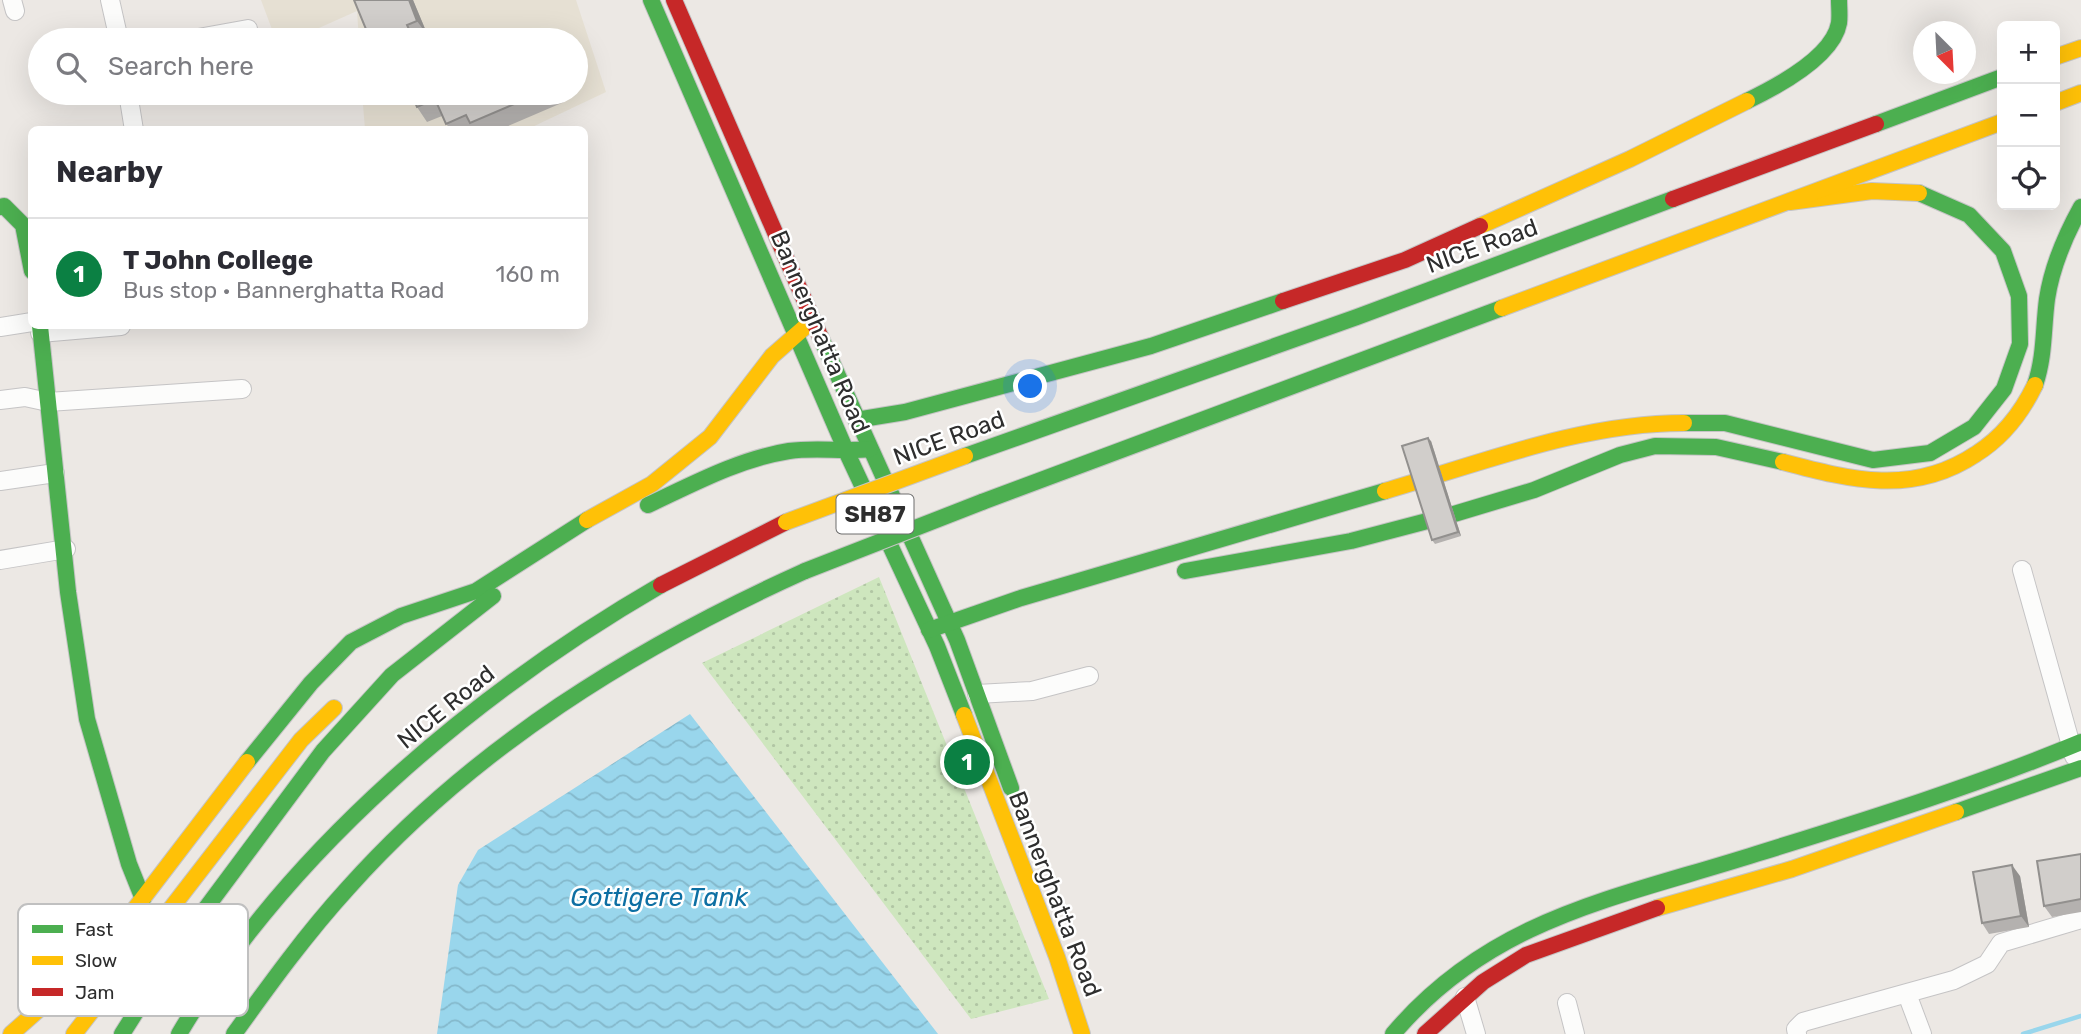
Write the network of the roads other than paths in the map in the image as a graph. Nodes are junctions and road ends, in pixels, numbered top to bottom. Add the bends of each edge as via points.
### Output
1 (110, 0) edge
2 (651, 0) edge
3 (674, 0) edge
4 (1839, 0) edge
5 (116, 28) edge
6 (2081, 48) edge
7 (2060, 55) edge
8 (1997, 79) edge
9 (2081, 93) edge
10 (2060, 101) edge
11 (130, 105) edge
12 (1997, 124) edge
13 (133, 126) edge
14 (1790, 202) junction
15 (0, 207) edge
16 (2081, 207) edge
17 (27, 224) edge
18 (813, 320) junction
19 (0, 327) edge
20 (28, 327) edge
21 (37, 329) edge
22 (796, 333) junction
23 (242, 389) dead end
24 (0, 400) edge
25 (48, 402) junction
26 (856, 420) junction
27 (870, 449) junction
28 (847, 453) junction
29 (55, 473) junction
30 (0, 481) edge
31 (66, 550) junction
32 (0, 560) edge
33 (2022, 570) dead end
34 (1175, 574) dead end
35 (480, 597) junction
36 (950, 623) junction
37 (453, 624) junction
38 (929, 629) junction
39 (963, 638) junction
40 (937, 646) junction
41 (1088, 676) dead end
42 (977, 694) junction
43 (2076, 744) edge
44 (2080, 772) edge
45 (1019, 810) dead end
46 (1028, 836) dead end
47 (144, 899) junction
48 (140, 904) edge
49 (175, 904) edge
50 (208, 904) edge
51 (2081, 919) edge
52 (248, 935) edge
53 (1907, 994) junction
54 (1465, 997) junction
55 (1088, 999) dead end
56 (1567, 1003) dead end
57 (248, 1013) edge
58 (31, 1016) edge
59 (89, 1016) edge
60 (131, 1016) edge
61 (191, 1016) edge
62 (246, 1016) edge
63 (11, 1034) edge
64 (75, 1034) edge
65 (122, 1034) edge
66 (179, 1034) edge
67 (234, 1034) edge
68 (1082, 1034) edge
69 (1393, 1034) edge
70 (1425, 1034) edge
71 (1476, 1034) edge
72 (1575, 1034) edge
73 (1797, 1034) edge
74 (1922, 1034) edge

1 - 5 street
2 - 22 main road, Bannerghatta Road / SH87
3 - 18 main road, Bannerghatta Road / SH87
4 - 26 main road via 1839,23 1831,42 1785,82 1630,159 1405,260 1151,346 905,412
6 - 7 main road
8 - 52 main road, NICE Road, bridge via 786,522 663,585 537,663 371,799
9 - 10 main road
11 - 13 street
12 - 14 main road
14 - 36 main road via 1914,191 1964,211 1997,239 2023,296 2025,339 2005,395 1973,426 1937,450 1894,461 1725,423 1646,423 1581,434 1021,598
14 - 57 main road, bridge via 982,502 740,597 651,643 516,733 421,813 346,887
15 - 17 main road
16 - 34 main road via 2049,288 2045,346 2034,389 1992,443 1952,471 1928,480 1881,483 1851,480 1724,448 1647,446 1619,453 1535,490 1367,537
18 - 22 main road
18 - 26 main road, Bannerghatta Road / SH87
19 - 20 street
21 - 25 main road
22 - 28 main road, Bannerghatta Road / SH87
22 - 35 main road via 688,459 565,532
23 - 25 street
24 - 25 street via 25,397
25 - 29 main road
26 - 27 main road, Bannerghatta Road / SH87
27 - 28 main road
27 - 36 main road, Bannerghatta Road / SH87
28 - 35 main road via 789,451 740,463 620,518
28 - 38 main road, Bannerghatta Road / SH87
29 - 30 street
29 - 31 main road
31 - 32 street
31 - 47 main road via 87,719 129,864
33 - 43 street
35 - 37 main road
35 - 47 main road via 401,616 351,642 311,683 238,773
36 - 38 main road
36 - 39 main road, Bannerghatta Road / SH87
37 - 49 main road via 416,642 356,688 301,740
37 - 50 main road via 365,702 265,824
38 - 40 main road, Bannerghatta Road / SH87
39 - 40 main road
39 - 42 main road, Bannerghatta Road / SH87
40 - 68 main road, Bannerghatta Road / SH87 via 1057,957
41 - 42 street via 1032,691
42 - 45 main road, Bannerghatta Road / SH87
43 - 44 street
43 - 69 main road via 1888,813 1588,906 1501,942 1454,974
44 - 54 main road via 1792,869 1633,915 1526,956
46 - 55 main road, Bannerghatta Road
47 - 48 main road
51 - 53 street via 2001,943 1981,970
53 - 73 street via 1803,1022
53 - 74 street
54 - 70 main road
54 - 71 street
56 - 72 street
58 - 63 main road
59 - 64 main road
60 - 65 main road
61 - 66 main road, NICE Road, bridge
62 - 67 main road, bridge

